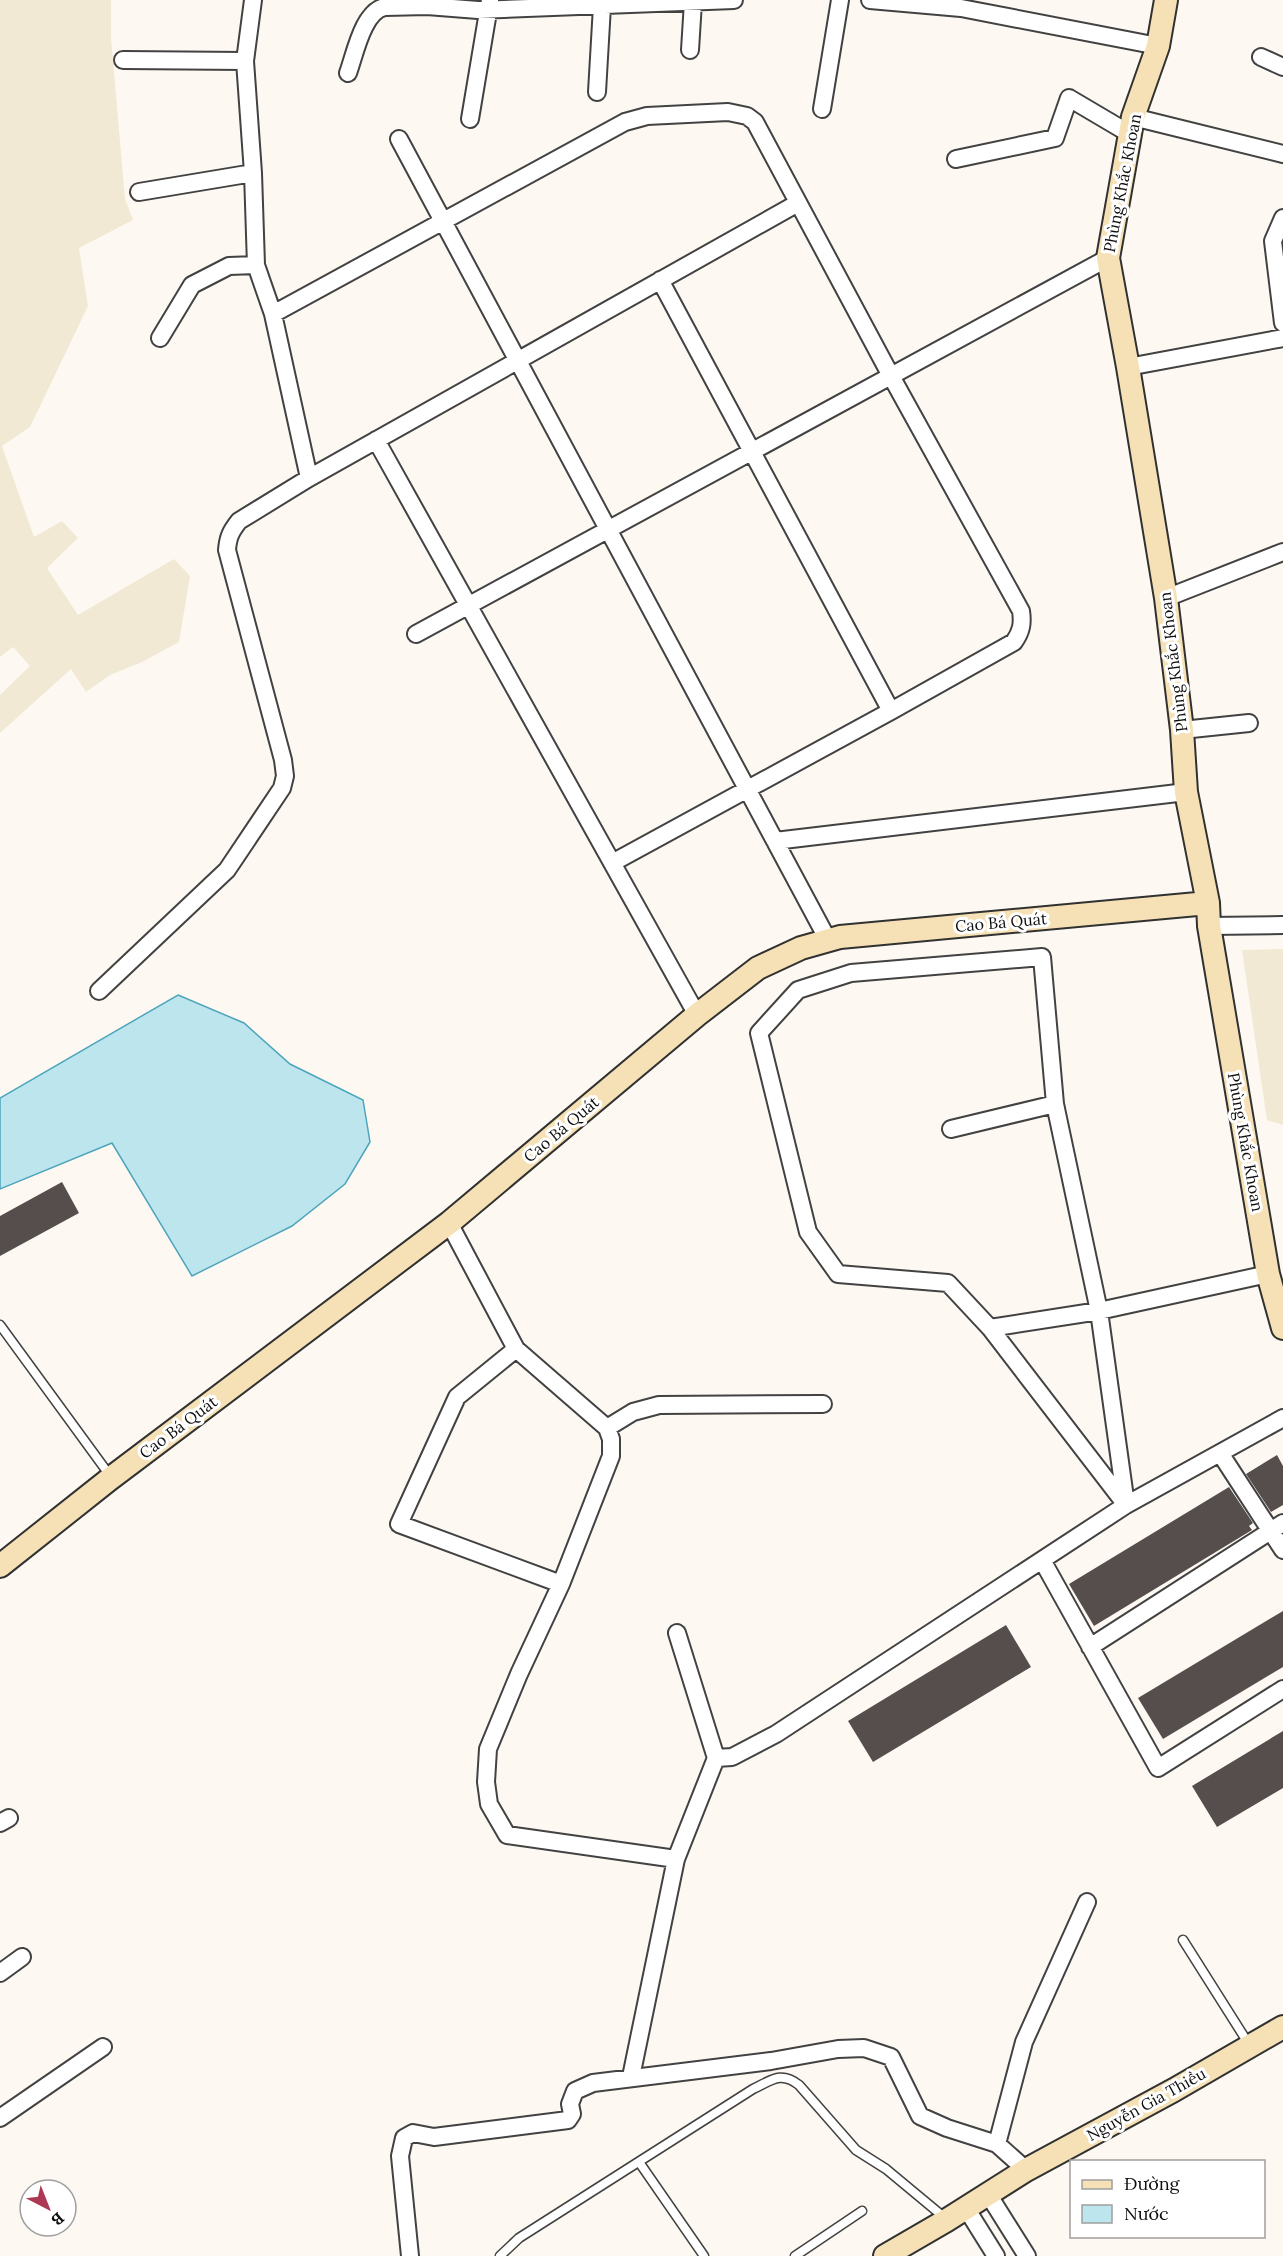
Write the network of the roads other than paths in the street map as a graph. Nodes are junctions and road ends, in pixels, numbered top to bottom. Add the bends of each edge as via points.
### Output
1 (253, 0) edge
2 (734, 0) edge
3 (840, 0) edge
4 (870, 0) edge
5 (1166, 0) edge
6 (693, 2) junction
7 (490, 5) edge
8 (602, 6) junction
9 (1158, 46) junction
10 (690, 50) dead end
11 (1261, 57) dead end
12 (123, 60) dead end
13 (245, 61) junction
14 (1283, 67) edge
15 (348, 73) dead end
16 (597, 92) dead end
17 (822, 109) dead end
18 (470, 119) dead end
19 (1132, 125) junction
20 (399, 139) dead end
21 (1283, 154) edge
22 (956, 159) dead end
23 (253, 173) junction
24 (139, 192) dead end
25 (798, 203) junction
26 (1283, 218) edge
27 (443, 222) junction
28 (1107, 258) junction
29 (256, 265) junction
30 (660, 280) junction
31 (273, 314) junction
32 (1283, 323) edge
33 (160, 338) dead end
34 (1283, 338) edge
35 (517, 361) junction
36 (1128, 367) junction
37 (891, 376) junction
38 (376, 440) junction
39 (752, 452) junction
40 (309, 478) junction
41 (608, 530) junction
42 (1283, 552) edge
43 (1166, 598) junction
44 (469, 606) junction
45 (416, 634) dead end
46 (891, 711) junction
47 (1249, 723) dead end
48 (1182, 730) junction
49 (747, 789) junction
50 (1186, 792) junction
51 (775, 841) junction
52 (612, 863) junction
53 (1208, 903) junction
54 (1283, 925) edge
55 (1209, 926) junction
56 (828, 940) junction
57 (99, 991) dead end
58 (697, 1015) junction
59 (1055, 1104) junction
60 (951, 1129) dead end
61 (449, 1222) junction
62 (1269, 1274) junction
63 (1099, 1311) junction
64 (0, 1325) edge
65 (990, 1328) junction
66 (1283, 1328) edge
67 (516, 1349) junction
68 (823, 1404) dead end
69 (1283, 1418) edge
70 (607, 1428) junction
71 (1220, 1453) junction
72 (111, 1478) junction
73 (1126, 1505) junction
74 (1277, 1527) edge
75 (1283, 1550) edge
76 (1042, 1560) junction
77 (0, 1566) edge
78 (561, 1584) junction
79 (677, 1633) dead end
80 (1090, 1647) junction
81 (1283, 1689) edge
82 (716, 1758) junction
83 (676, 1859) junction
84 (1087, 1902) dead end
85 (1183, 1940) dead end
86 (22, 1957) dead end
87 (0, 1973) edge
88 (1283, 2027) edge
89 (1251, 2046) junction
90 (103, 2047) dead end
91 (631, 2077) junction
92 (0, 2118) edge
93 (997, 2144) junction
94 (639, 2162) junction
95 (1026, 2170) junction
96 (988, 2194) junction
97 (862, 2211) dead end
98 (956, 2214) junction
99 (410, 2256) edge
100 (500, 2256) edge
101 (704, 2256) edge
102 (795, 2256) edge
103 (885, 2256) edge
104 (996, 2256) edge
105 (1027, 2256) edge

1 - 13 street
2 - 6 street
3 - 17 street
4 - 9 street via 961,8
5 - 9 street, Phùng Khắc Khoan
6 - 8 street
6 - 10 street
7 - 8 street
7 - 15 street via 379,8 366,22
7 - 18 street
8 - 16 street
9 - 19 street, Phùng Khắc Khoan
11 - 14 street
12 - 13 street
13 - 23 street
19 - 21 street
19 - 22 street via 1069,98 1056,138
19 - 28 street, Phùng Khắc Khoan
20 - 27 street
23 - 24 street
23 - 29 street
25 - 27 street via 755,122 747,116 738,112 647,116 625,122
25 - 30 street
25 - 37 street
26 - 32 street via 1273,241
27 - 31 street
27 - 35 street
28 - 36 street, Phùng Khắc Khoan
28 - 37 street
29 - 31 street
29 - 33 street via 229,266 192,285
30 - 35 street
30 - 39 street
31 - 40 street
34 - 36 street
35 - 38 street
35 - 41 street
36 - 43 street, Phùng Khắc Khoan
37 - 39 street
37 - 46 street via 1023,620 1014,642
38 - 40 street
38 - 44 street
39 - 41 street
39 - 46 street
40 - 57 street via 239,521 229,533 227,550 283,760 282,788 227,870
41 - 44 street
41 - 49 street
42 - 43 street
43 - 48 street, Phùng Khắc Khoan
44 - 45 street
44 - 52 street
46 - 49 street
47 - 48 street
48 - 50 street, Phùng Khắc Khoan
49 - 51 street
49 - 52 street
50 - 51 street
50 - 53 street, Phùng Khắc Khoan
51 - 56 street
52 - 58 street
53 - 55 street, Phùng Khắc Khoan
53 - 56 street, Cao Bá Quát
54 - 55 street
55 - 62 street, Phùng Khắc Khoan
56 - 58 street, Cao Bá Quát via 758,969
58 - 61 street, Cao Bá Quát
59 - 60 street
59 - 63 street
59 - 65 street via 1042,957 851,972 798,990 759,1032 808,1232 838,1275 948,1283
61 - 67 street
61 - 72 street, Cao Bá Quát
62 - 63 street
62 - 66 street, Phùng Khắc Khoan
63 - 65 street
63 - 73 street
64 - 72 lane
65 - 73 street
67 - 70 street
67 - 78 street via 457,1397 399,1524
68 - 70 street via 659,1405 633,1412
69 - 71 street
70 - 78 street via 611,1456
71 - 73 street
71 - 74 street
72 - 77 street, Cao Bá Quát
73 - 76 street
74 - 75 street
74 - 80 street
76 - 80 street
76 - 82 street via 776,1734 732,1757
78 - 83 street via 488,1749 489,1804 507,1835
79 - 82 street
80 - 81 street via 1158,1768
82 - 83 street
83 - 91 street
84 - 93 street via 1024,2042
85 - 89 lane
86 - 87 street
88 - 89 street, Nguyễn Gia Thiều
89 - 95 street, Nguyễn Gia Thiều
90 - 92 street
91 - 93 street via 864,2048 891,2057 921,2116
91 - 99 street via 593,2083 575,2091 568,2120 434,2137 413,2133 404,2138 400,2156
93 - 95 street
94 - 98 lane via 753,2088 778,2077 799,2085 856,2150
94 - 100 lane via 519,2238
94 - 101 lane
95 - 96 street, Nguyễn Gia Thiều
96 - 98 street, Nguyễn Gia Thiều
96 - 105 street
97 - 102 lane
98 - 103 street, Nguyễn Gia Thiều
98 - 104 street

